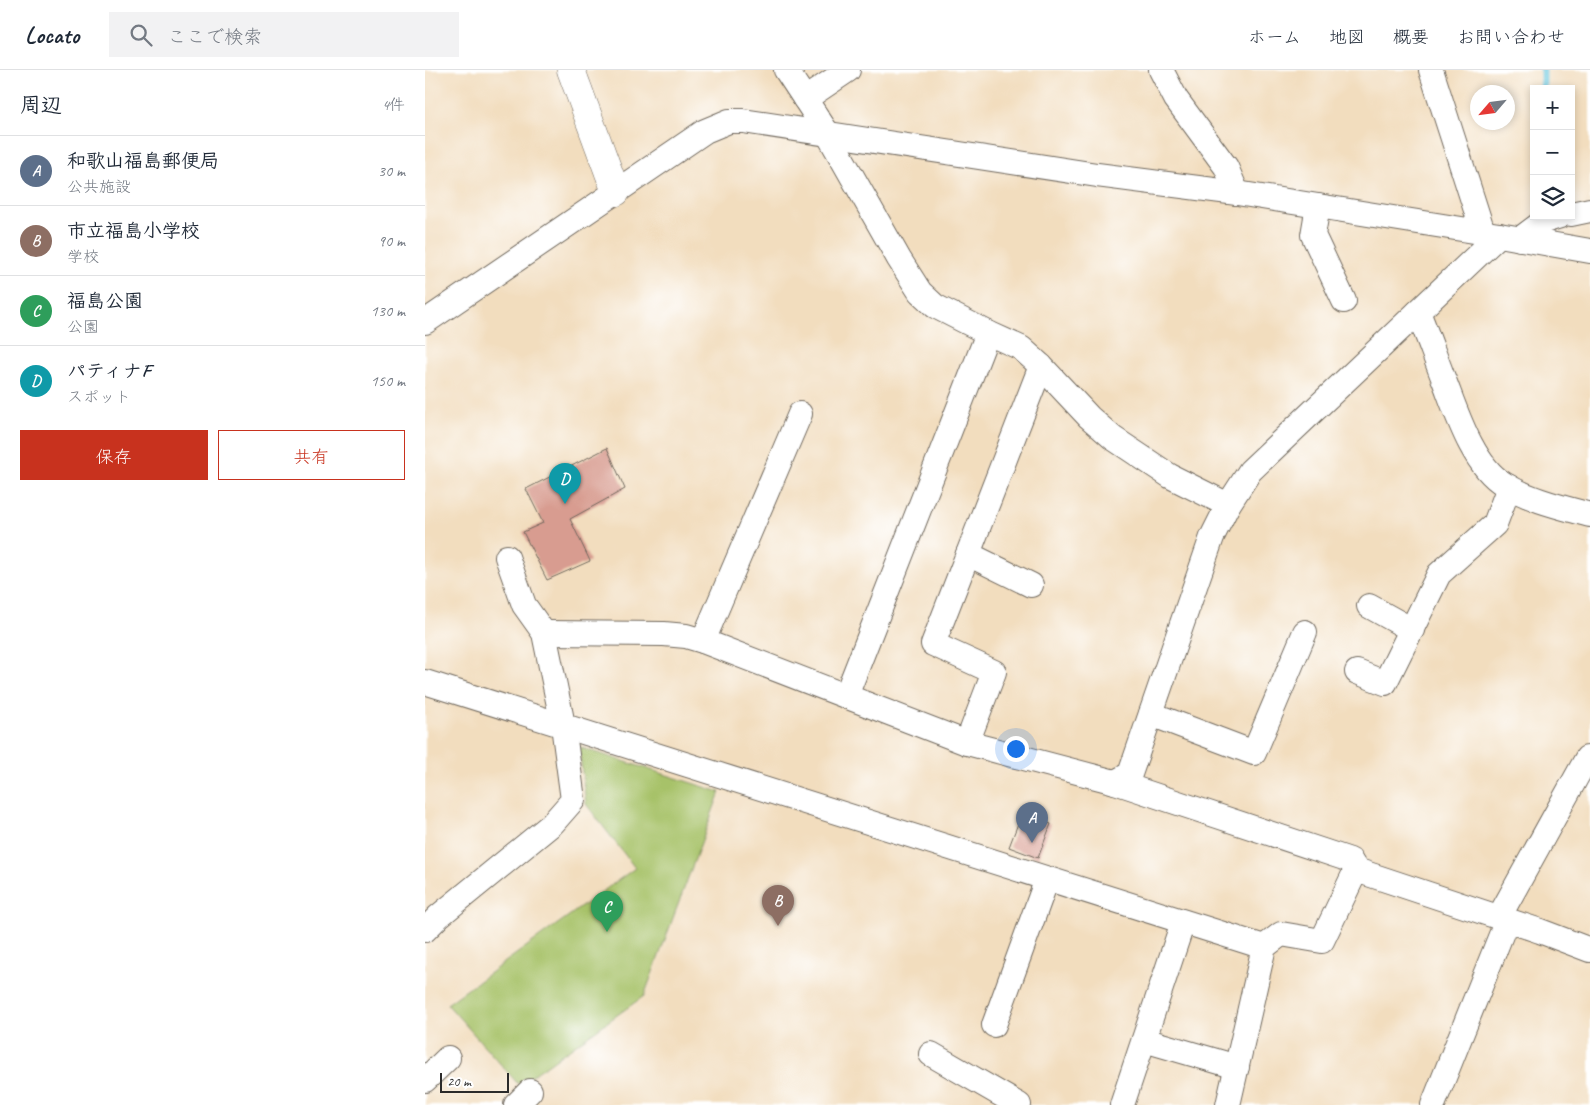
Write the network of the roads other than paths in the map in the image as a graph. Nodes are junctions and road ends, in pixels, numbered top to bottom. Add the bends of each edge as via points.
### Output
1 (571, 70) edge
2 (786, 70) edge
3 (848, 70) edge
4 (1161, 70) edge
5 (1431, 70) edge
6 (805, 99) junction
7 (828, 134) junction
8 (616, 192) junction
9 (1237, 193) junction
10 (1318, 206) junction
11 (1590, 210) edge
12 (1575, 213) edge
13 (1548, 220) edge
14 (1501, 235) junction
15 (1590, 251) edge
16 (1344, 301) dead end
17 (1418, 312) junction
18 (425, 322) edge
19 (988, 333) junction
20 (1041, 366) junction
21 (800, 414) dead end
22 (1509, 487) junction
23 (1228, 504) junction
24 (1590, 515) edge
25 (968, 554) junction
26 (507, 557) dead end
27 (1031, 585) dead end
28 (1369, 606) dead end
29 (1412, 630) junction
30 (1305, 632) dead end
31 (544, 633) junction
32 (703, 641) junction
33 (1357, 672) dead end
34 (425, 682) edge
35 (846, 696) junction
36 (1151, 714) junction
37 (563, 725) junction
38 (967, 743) junction
39 (1587, 758) dead end
40 (1115, 782) junction
41 (1356, 870) junction
42 (1047, 879) junction
43 (1503, 919) junction
44 (1183, 922) junction
45 (425, 930) edge
46 (1264, 947) junction
47 (1590, 950) edge
48 (994, 1025) dead end
49 (1144, 1040) junction
50 (931, 1054) dead end
51 (448, 1058) dead end
52 (1237, 1067) junction
53 (425, 1080) edge
54 (1019, 1105) edge
55 (1122, 1105) edge
56 (1228, 1105) edge
57 (1433, 1105) edge

1 - 8 street
2 - 6 street
3 - 6 street
4 - 9 street via 1176,99 1226,167
5 - 14 street
6 - 7 street
7 - 8 street via 729,121 705,131
7 - 9 street
7 - 19 street via 920,292 935,306
8 - 18 street
9 - 10 street
10 - 14 street
10 - 16 street via 1313,235
11 - 12 street
13 - 14 street
14 - 15 street
14 - 17 street
17 - 22 street via 1472,446 1485,466
17 - 23 street via 1250,471
19 - 20 street via 1021,348
19 - 35 street
20 - 23 street via 1113,438 1170,476
20 - 25 street
21 - 32 street
22 - 24 street
22 - 29 street via 1495,524 1439,574
23 - 36 street via 1211,537
25 - 27 street
25 - 38 street via 933,644 994,672
26 - 31 street via 524,605
28 - 29 street
29 - 33 street via 1385,683
30 - 36 street via 1254,753
31 - 32 street via 665,634
31 - 37 street
32 - 35 street
34 - 37 street
35 - 38 street
36 - 40 street via 1130,774
37 - 42 street
37 - 45 street via 573,800 552,824
38 - 40 street
39 - 43 street
40 - 41 street via 1350,860
41 - 43 street
41 - 46 street via 1322,941 1281,934
42 - 44 street
42 - 48 street
43 - 47 street
43 - 57 street
44 - 46 street
44 - 49 street
46 - 52 street
49 - 52 street
49 - 55 street
50 - 54 street
51 - 53 street
52 - 56 street

